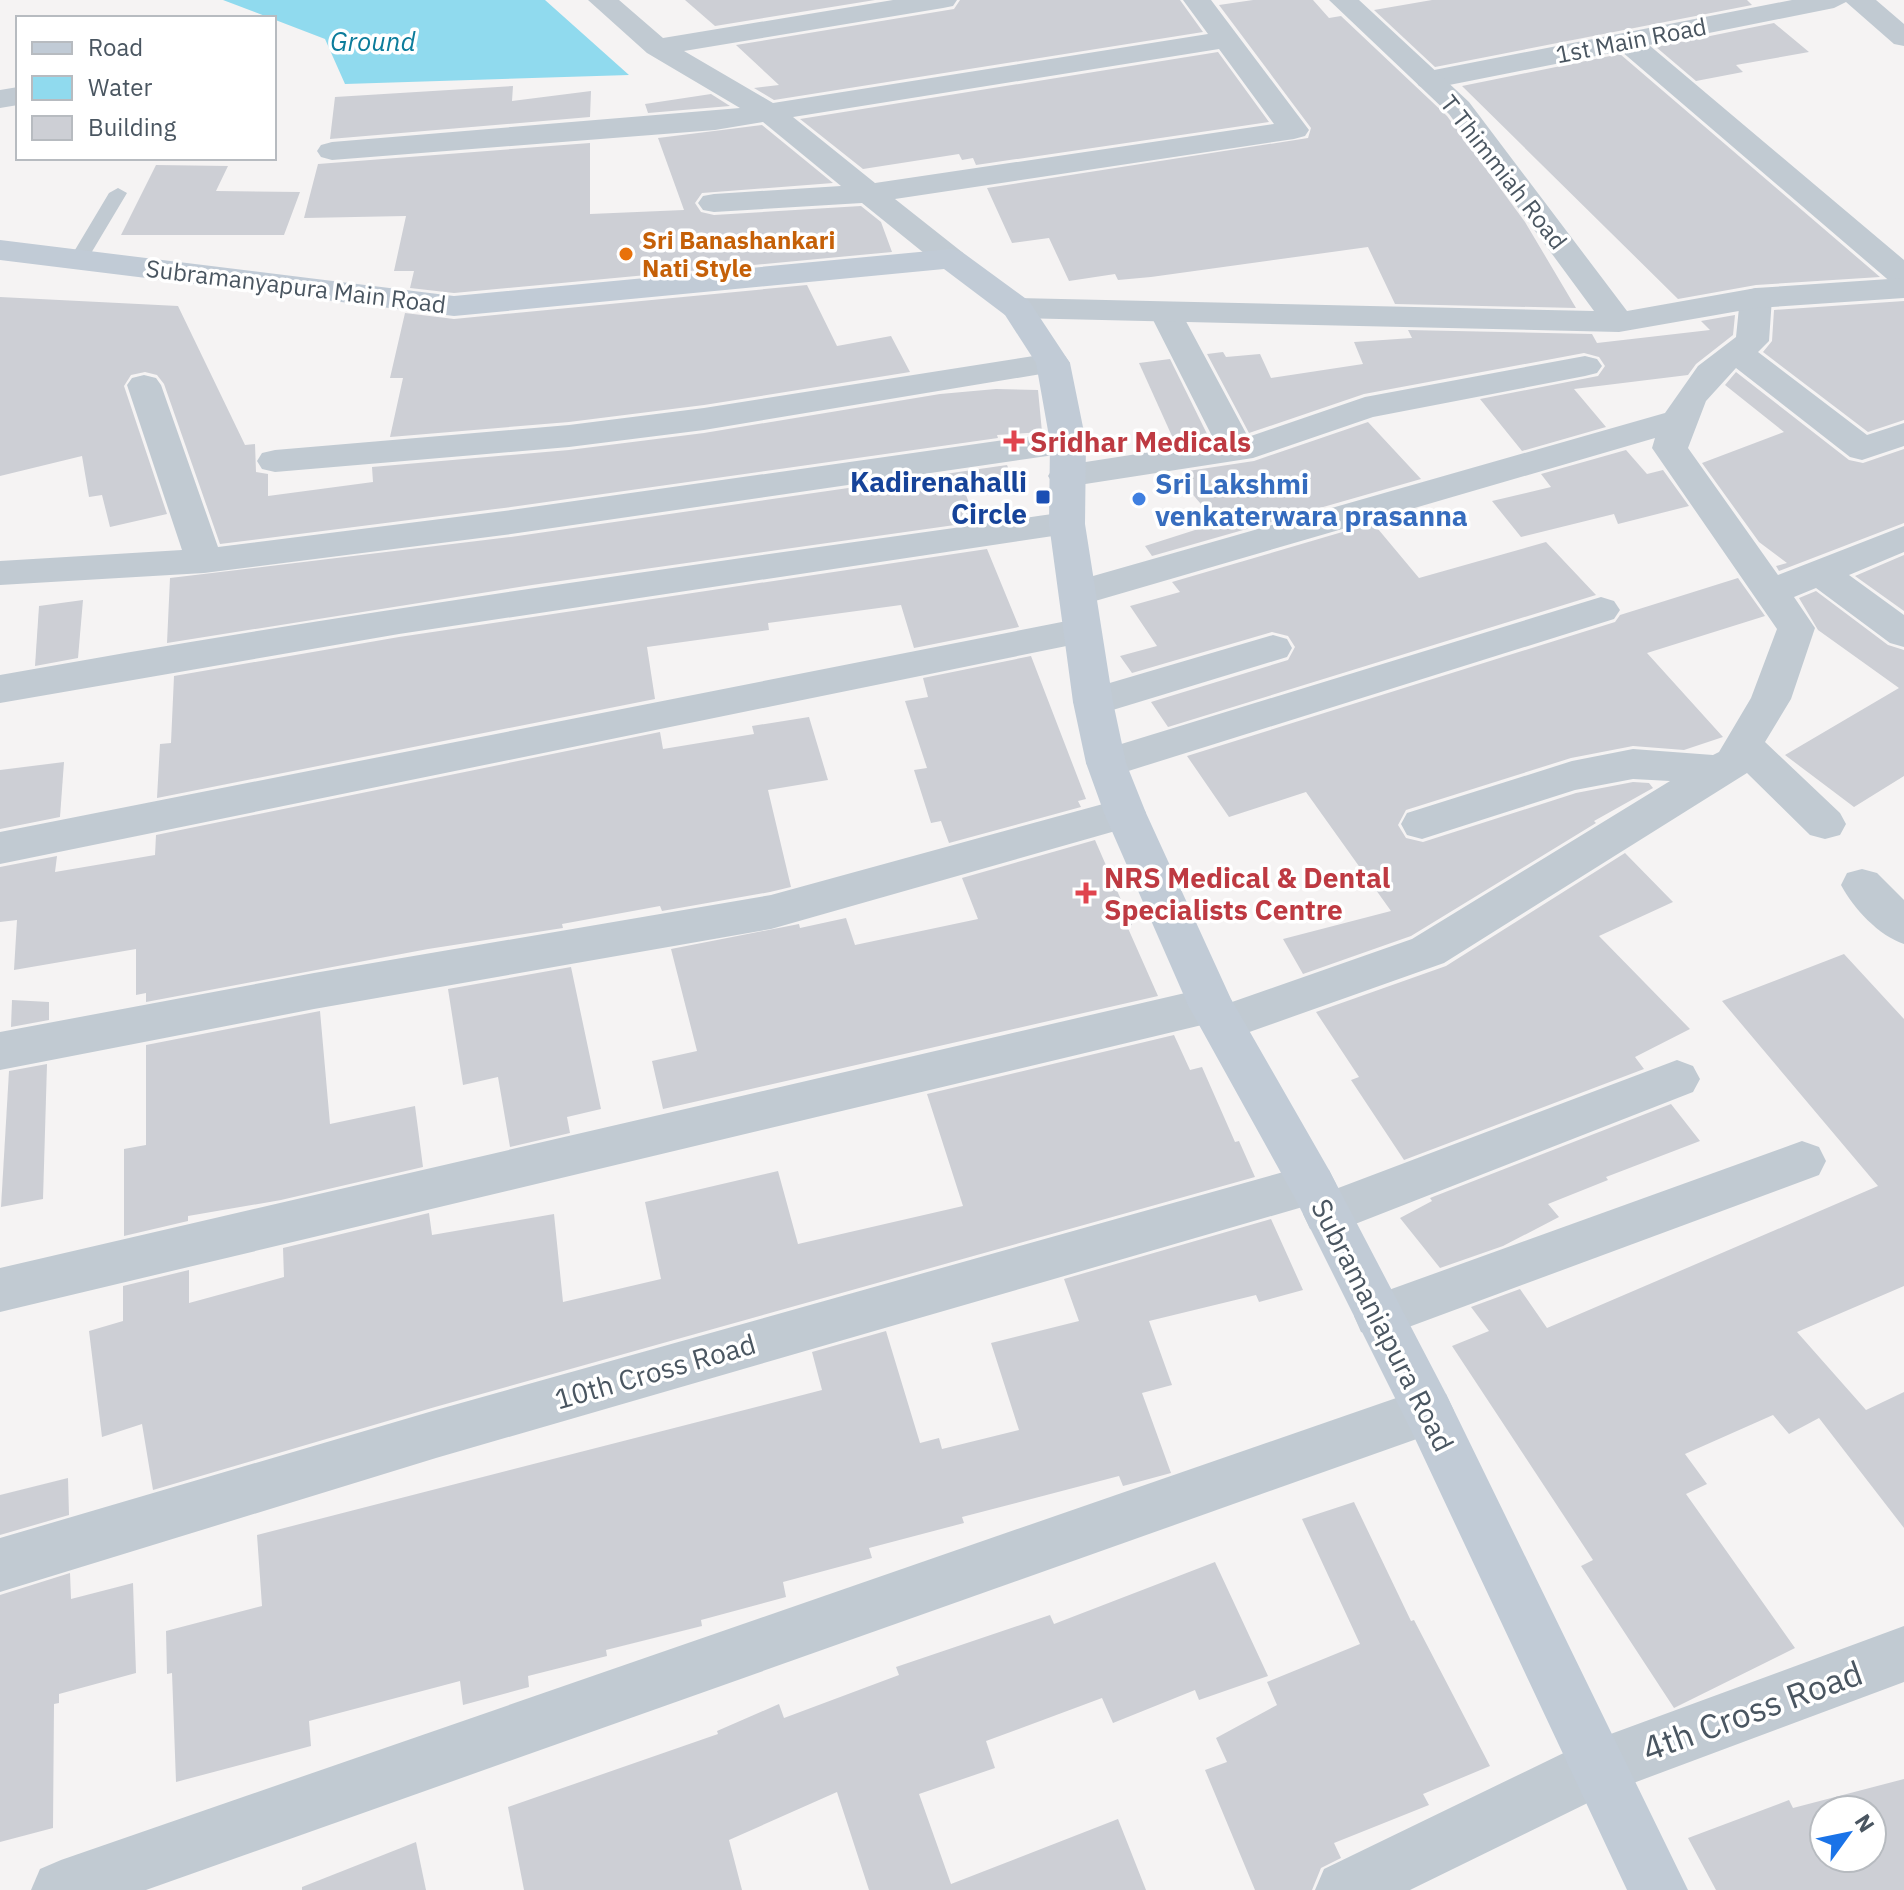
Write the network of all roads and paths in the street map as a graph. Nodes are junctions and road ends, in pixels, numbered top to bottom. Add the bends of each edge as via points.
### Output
1 (602, 0) edge
2 (943, 0) edge
3 (1197, 0) edge
4 (1343, 0) edge
5 (1834, 0) edge
6 (1859, 0) edge
7 (888, 4) edge
8 (1658, 10) dead end
9 (1680, 30) junction
10 (1904, 38) edge
11 (1224, 40) junction
12 (1627, 41) junction
13 (657, 47) junction
14 (1429, 80) junction
15 (768, 112) junction
16 (332, 151) dead end
17 (118, 193) dead end
18 (870, 193) junction
19 (714, 203) dead end
20 (0, 250) edge
21 (951, 259) junction
22 (78, 260) junction
23 (1904, 277) edge
24 (1904, 288) edge
25 (1756, 298) junction
26 (1017, 308) junction
27 (1165, 312) junction
28 (1619, 322) junction
29 (1735, 351) junction
30 (1053, 363) junction
31 (1585, 366) dead end
32 (144, 385) dead end
33 (1675, 421) junction
34 (1904, 434) edge
35 (1237, 450) junction
36 (1067, 459) junction
37 (275, 461) dead end
38 (1067, 524) junction
39 (1904, 538) edge
40 (204, 561) junction
41 (1820, 572) junction
42 (0, 573) edge
43 (1771, 592) junction
44 (1601, 610) dead end
45 (1080, 612) junction
46 (1904, 634) edge
47 (1273, 648) dead end
48 (0, 689) edge
49 (1093, 702) junction
50 (1732, 757) junction
51 (1106, 763) junction
52 (1125, 813) junction
53 (1422, 824) dead end
54 (1825, 824) dead end
55 (0, 848) edge
56 (1862, 885) dead end
57 (1904, 927) edge
58 (1217, 1014) junction
59 (0, 1051) edge
60 (1677, 1079) dead end
61 (1802, 1161) dead end
62 (1319, 1199) junction
63 (0, 1290) edge
64 (1379, 1316) junction
65 (1428, 1411) junction
66 (0, 1565) edge
67 (1904, 1654) edge
68 (1599, 1767) junction
69 (61, 1890) edge
70 (1345, 1890) edge
71 (1658, 1890) edge

1 - 13 street
2 - 7 street
3 - 11 street
4 - 14 street, T Thimmiah Road
5 - 9 street, 1st Main Road
6 - 10 street
7 - 13 street
8 - 9 street
9 - 12 street, 1st Main Road
11 - 15 street
11 - 18 street via 1294,130
12 - 14 street, 1st Main Road
12 - 23 street
13 - 15 street
14 - 28 street, T Thimmiah Road via 1459,108
15 - 16 street via 613,131
15 - 18 street
17 - 22 lane
18 - 19 street
18 - 21 street
20 - 22 main road, Subramanyapura Main Road
21 - 22 main road, Subramanyapura Main Road via 454,306
21 - 26 main road
24 - 25 street
25 - 28 street
25 - 29 street via 1752,341
26 - 27 street
26 - 30 main road
27 - 28 street
27 - 35 street
29 - 33 street via 1693,391
29 - 34 street via 1862,449
30 - 36 main road
30 - 37 street via 704,419
31 - 35 street via 1365,408
32 - 40 street
33 - 43 street via 1670,448
33 - 45 street
35 - 36 street
36 - 38 main road
36 - 40 street
38 - 45 main road
38 - 48 street via 390,621
39 - 41 street
40 - 42 street
41 - 43 street
41 - 46 street
43 - 50 street via 1796,628 1771,699
44 - 51 street
45 - 49 main road
45 - 55 street
47 - 49 street
49 - 51 main road
50 - 53 street via 1633,764 1572,776
50 - 54 street
50 - 58 street via 1428,951
51 - 52 main road, Subramaniapura Road
52 - 58 main road, Subramaniapura Road
52 - 59 street via 771,912
56 - 57 street
58 - 62 main road, Subramaniapura Road
58 - 63 street
60 - 62 street, 10th Cross Road
61 - 64 street
62 - 64 main road, Subramaniapura Road
62 - 66 street, 10th Cross Road via 436,1434
64 - 65 main road, Subramaniapura Road
65 - 68 main road, Subramaniapura Road
65 - 69 street
67 - 68 street, 4th Cross Road
68 - 70 street, 4th Cross Road
68 - 71 main road, Subramaniapura Road

